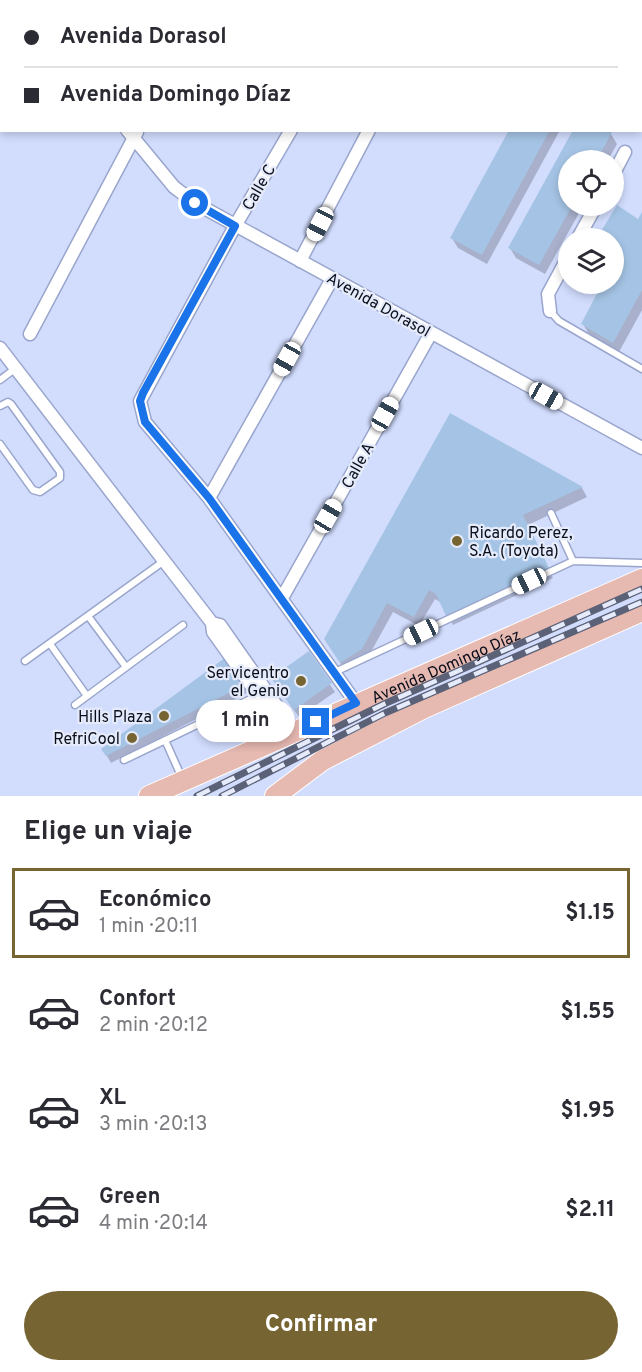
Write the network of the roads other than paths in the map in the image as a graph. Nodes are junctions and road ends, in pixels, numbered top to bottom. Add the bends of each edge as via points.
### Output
1 (290, 132) edge
2 (368, 132) edge
3 (133, 133) edge
4 (235, 226) junction
5 (300, 261) junction
6 (558, 276) edge
7 (332, 279) junction
8 (550, 311) joint
9 (30, 333) dead end
10 (431, 333) junction
11 (0, 348) edge
12 (16, 368) junction
13 (642, 369) edge
14 (0, 380) edge
15 (0, 406) edge
16 (0, 444) edge
17 (642, 448) edge
18 (209, 498) junction
19 (551, 513) dead end
20 (164, 561) junction
21 (573, 561) junction
22 (642, 563) edge
23 (642, 579) edge
24 (282, 598) junction
25 (642, 611) edge
26 (88, 616) junction
27 (183, 625) dead end
28 (50, 644) junction
29 (25, 661) dead end
30 (126, 668) junction
31 (335, 672) junction
32 (263, 693) junction
33 (87, 696) junction
34 (356, 703) junction
35 (75, 705) dead end
36 (291, 734) junction
37 (165, 740) junction
38 (124, 760) dead end
39 (183, 782) junction
40 (149, 796) edge
41 (166, 796) edge
42 (275, 796) edge

1 - 4 street, Calle C
2 - 5 street
3 - 4 street, Avenida Dorasol via 174,187
3 - 9 street
4 - 5 street, Avenida Dorasol
4 - 18 street, Calle C via 140,401 145,422
5 - 7 street, Avenida Dorasol
6 - 8 street via 548,294
7 - 10 street, Avenida Dorasol
7 - 18 street
8 - 13 lane via 559,321
10 - 17 street, Avenida Dorasol
10 - 24 street, Calle A
11 - 12 street
12 - 14 lane
12 - 20 street
15 - 16 lane via 11,404 60,477 40,492 33,490
18 - 24 street
19 - 21 lane
20 - 26 lane
20 - 32 street via 212,624 213,632
21 - 22 lane
21 - 31 lane
23 - 34 main road, Avenida Domingo Díaz
24 - 31 street
25 - 42 main road, Avenida Domingo Díaz via 424,708 323,760
26 - 28 lane
26 - 30 lane
27 - 30 lane
28 - 29 lane
28 - 33 lane
30 - 33 lane
31 - 34 street
32 - 36 street
32 - 37 lane
33 - 35 lane
34 - 36 main road, Avenida Domingo Díaz
36 - 39 main road, Avenida Domingo Díaz
37 - 38 lane
37 - 39 lane
39 - 40 main road, Avenida Domingo Díaz
39 - 41 main road

